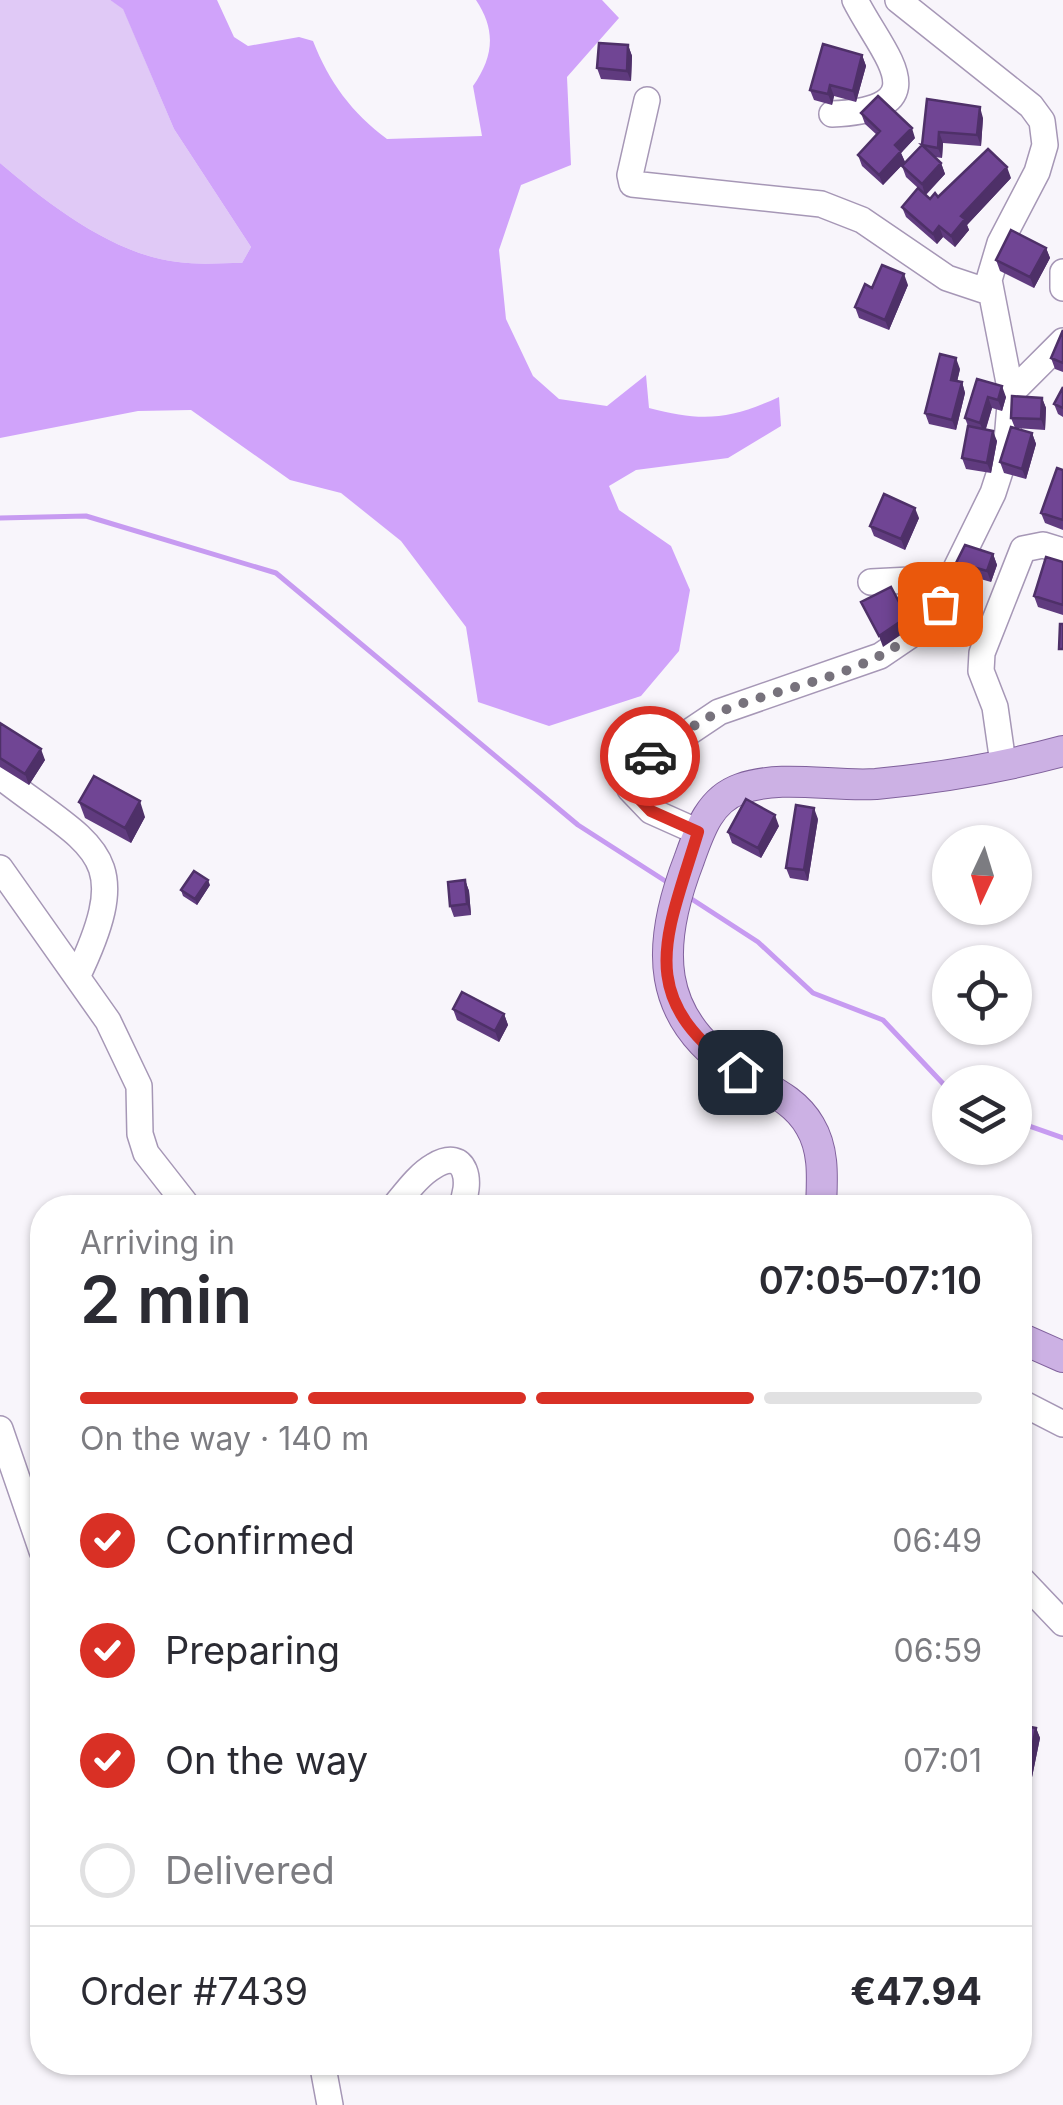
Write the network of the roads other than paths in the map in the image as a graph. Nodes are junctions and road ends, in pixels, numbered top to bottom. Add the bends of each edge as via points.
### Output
1 (855, 0) edge
2 (898, 0) edge
3 (647, 100) dead end
4 (832, 114) dead end
5 (1063, 272) edge
6 (1063, 288) edge
7 (990, 292) junction
8 (1063, 342) edge
9 (1011, 393) junction
10 (1063, 551) edge
11 (950, 578) junction
12 (871, 582) dead end
13 (1063, 751) edge
14 (1004, 763) junction
15 (0, 776) edge
16 (698, 832) junction
17 (0, 868) edge
18 (77, 977) junction
19 (179, 1195) edge
20 (406, 1195) edge
21 (465, 1195) edge
22 (821, 1195) edge
23 (1032, 1343) edge
24 (1063, 1357) edge
25 (1032, 1408) edge
26 (1063, 1424) edge
27 (0, 1430) edge
28 (30, 1516) edge
29 (1032, 1591) edge
30 (1063, 1623) edge
31 (324, 2075) edge
32 (330, 2105) edge

1 - 4 street via 893,58 894,85 877,107
2 - 7 street via 1042,121 1038,172 1000,242
3 - 7 street via 632,184 821,204 862,220 951,280
5 - 6 street
7 - 9 street
8 - 9 street
9 - 11 street via 1006,453 994,493
10 - 14 street via 1032,544 1023,549 982,653 980,671 995,707
11 - 12 street
11 - 16 street via 928,619 880,656 719,712 634,769 630,789 639,801
13 - 14 main road
14 - 16 main road via 873,784 746,787 722,799
15 - 18 street via 83,839 100,864 106,907
16 - 22 main road via 668,918 668,974 688,1024 722,1060 801,1112 819,1148
17 - 18 street
18 - 19 street via 132,1064 146,1152
20 - 21 street via 435,1165 450,1162 468,1174
23 - 24 main road
25 - 26 street
27 - 28 street
29 - 30 street
31 - 32 street

